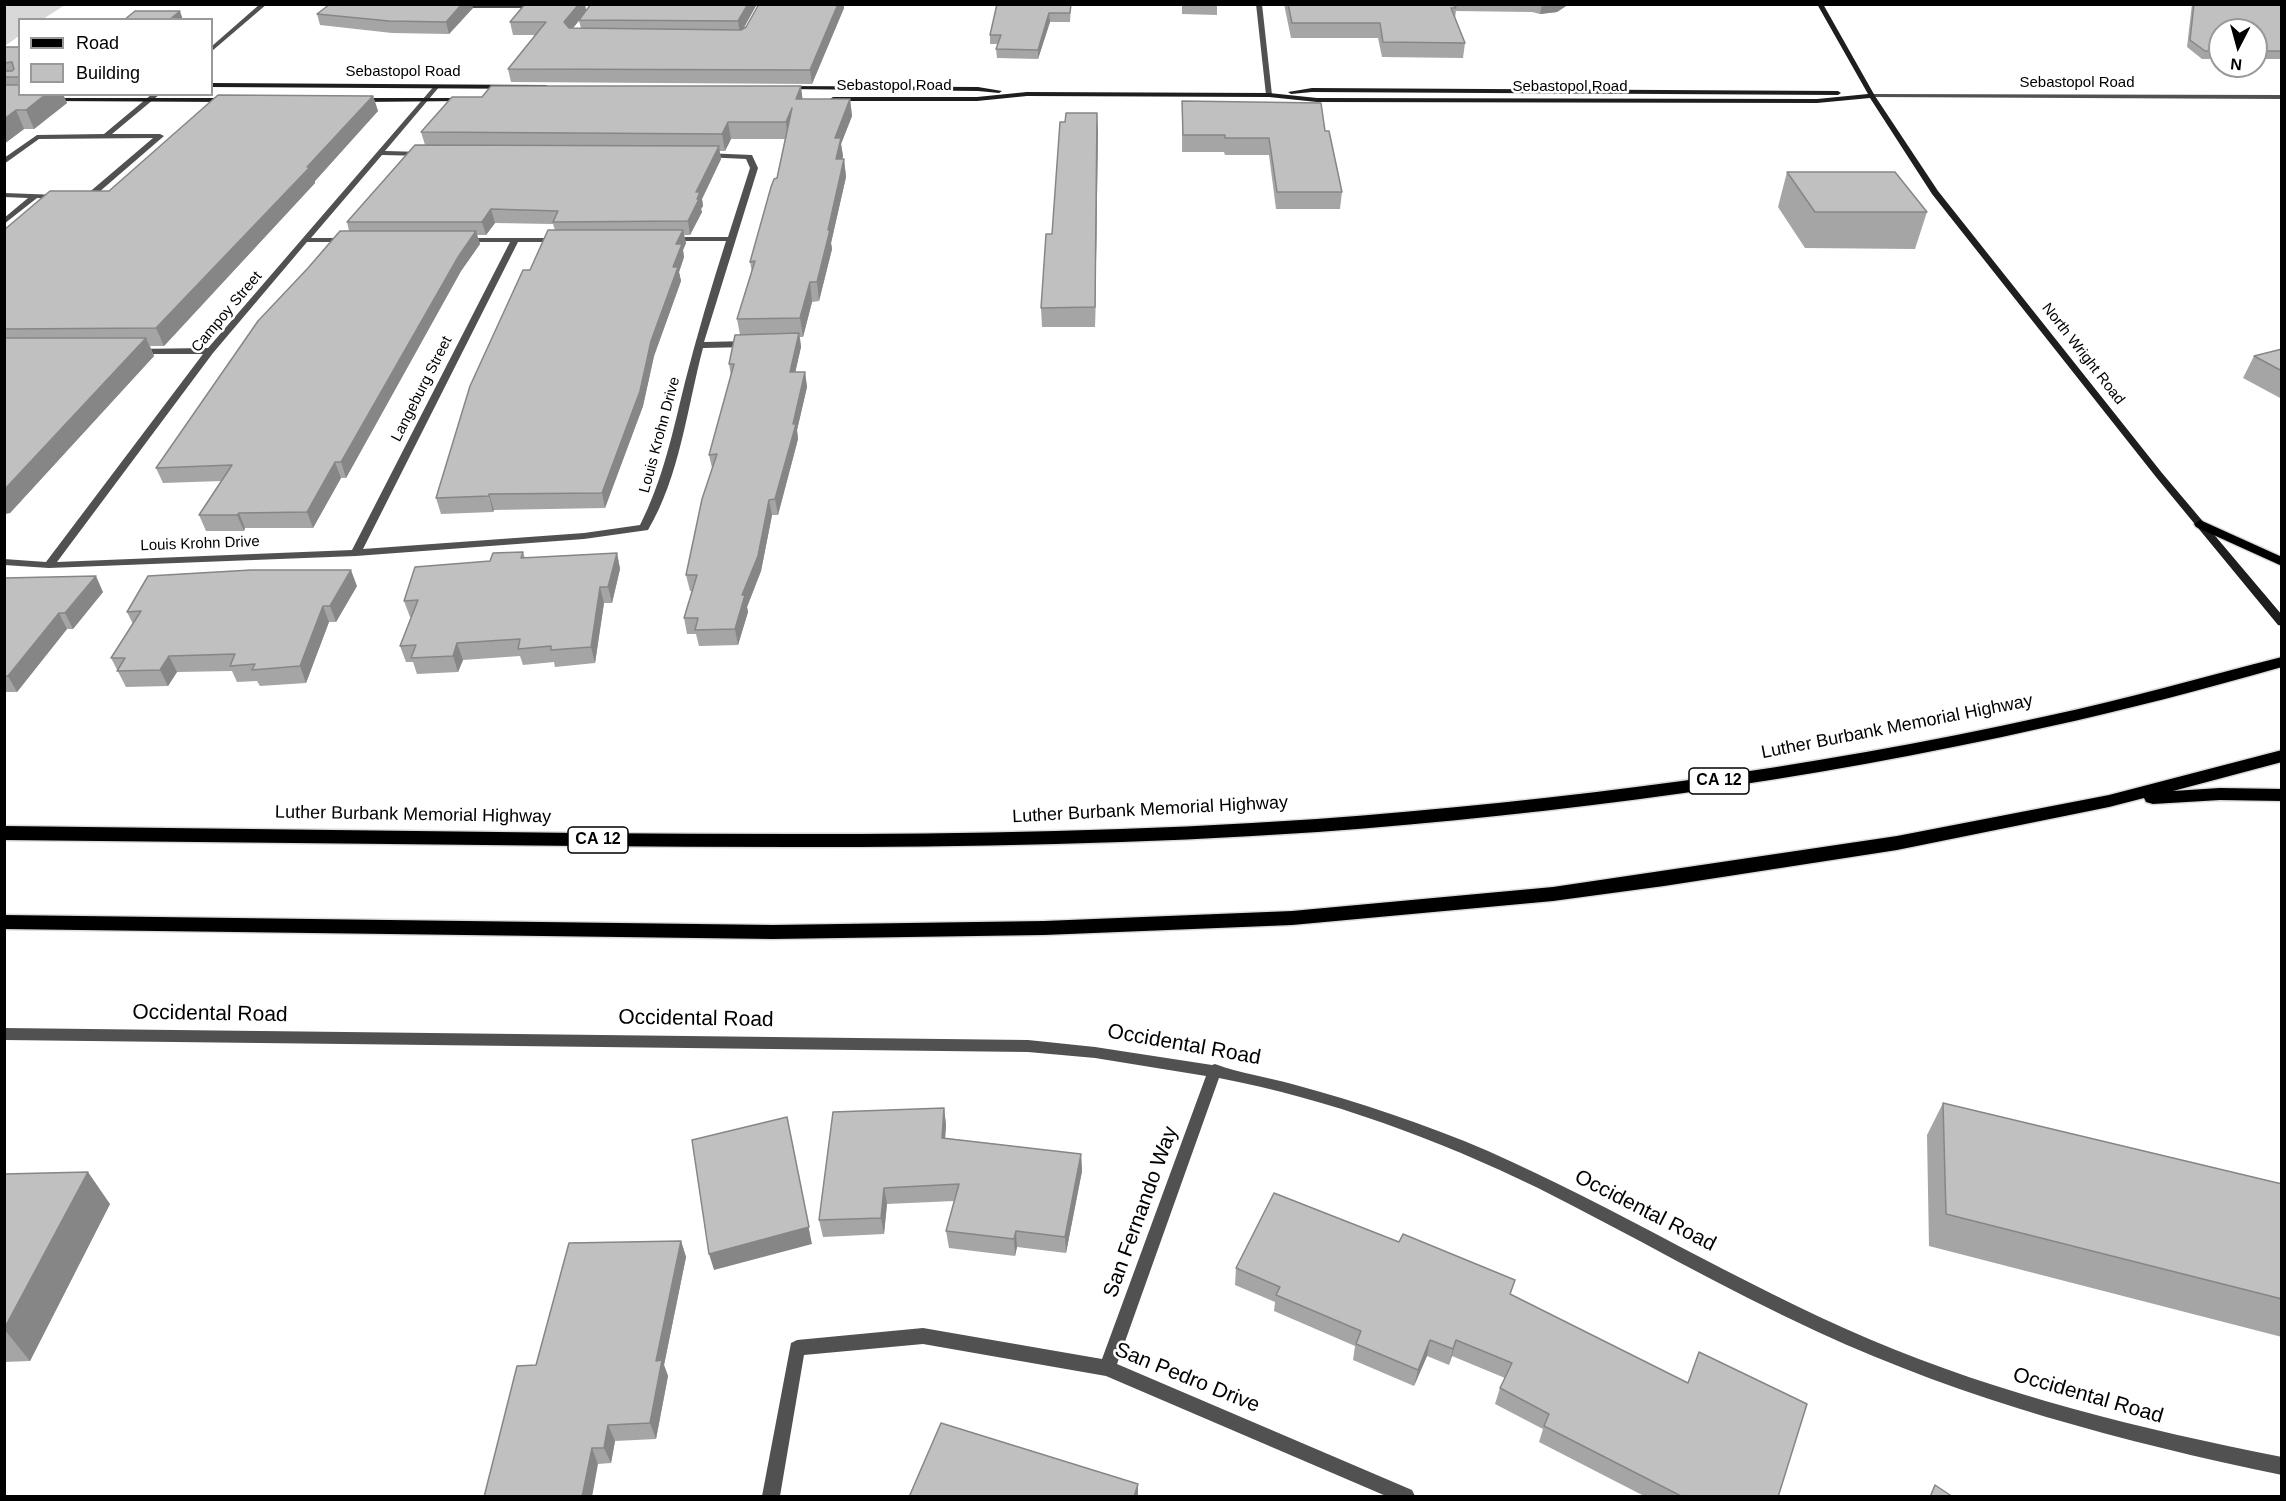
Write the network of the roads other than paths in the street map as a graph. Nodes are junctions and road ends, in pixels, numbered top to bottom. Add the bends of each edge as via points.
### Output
1 (264, 4) edge
2 (1259, 4) edge
3 (1820, 4) edge
4 (443, 6) edge
5 (549, 6) edge
6 (213, 47) edge
7 (213, 85) edge
8 (436, 86) junction
9 (557, 87) edge
10 (779, 88) edge
11 (1027, 94) junction
12 (1269, 95) junction
13 (1872, 96) junction
14 (154, 97) edge
15 (2282, 97) edge
16 (38, 99) edge
17 (826, 99) edge
18 (235, 100) edge
19 (353, 100) edge
20 (424, 100) junction
21 (470, 100) edge
22 (107, 135) junction
23 (379, 153) junction
24 (428, 154) edge
25 (696, 155) edge
26 (4, 162) edge
27 (4, 195) edge
28 (35, 196) junction
29 (67, 197) edge
30 (78, 197) edge
31 (4, 222) edge
32 (663, 239) edge
33 (730, 239) junction
34 (307, 240) junction
35 (355, 240) edge
36 (458, 240) edge
37 (515, 240) junction
38 (572, 240) edge
39 (760, 343) edge
40 (699, 345) junction
41 (124, 351) edge
42 (210, 351) junction
43 (2200, 524) junction
44 (356, 553) junction
45 (4, 562) edge
46 (2282, 562) edge
47 (49, 565) junction
48 (2282, 623) edge
49 (2282, 662) edge
50 (2282, 756) edge
51 (2282, 795) edge
52 (2109, 801) junction
53 (4, 833) edge
54 (4, 922) edge
55 (4, 1034) edge
56 (1215, 1070) junction
57 (1107, 1368) junction
58 (2282, 1466) edge
59 (771, 1497) edge
60 (1406, 1497) edge

1 - 6 street
2 - 12 street
3 - 13 main road, North Wright Road
4 - 5 street
7 - 8 main road, Sebastopol Road
8 - 9 main road, Sebastopol Road
8 - 20 street, Campoy Street
10 - 11 main road, Sebastopol Road via 978,89
11 - 12 main road, Sebastopol Road
11 - 17 main road, Sebastopol Road via 977,99
12 - 13 main road, Sebastopol Road via 1317,100 1793,101
13 - 15 street, Sebastopol Road
13 - 43 main road, North Wright Road via 1935,192
14 - 16 main road
14 - 18 main road
14 - 22 street
19 - 20 main road, Sebastopol Road
20 - 21 main road, Sebastopol Road
20 - 23 street, Campoy Street
22 - 26 street via 37,137
22 - 30 street via 160,136 88,197
23 - 24 street
23 - 34 street, Campoy Street
25 - 33 street, Louis Krohn Drive via 749,157 754,168
27 - 28 street
28 - 29 street
28 - 31 street
32 - 33 street
33 - 40 street, Louis Krohn Drive
34 - 35 street
34 - 42 street, Campoy Street
36 - 37 street
37 - 38 street
37 - 44 street, Langeburg Street
39 - 40 street
40 - 44 street, Louis Krohn Drive via 658,502 644,528
41 - 42 street
42 - 47 street, Campoy Street
43 - 46 main road
43 - 48 main road, North Wright Road
44 - 47 street, Louis Krohn Drive
45 - 47 street, Louis Krohn Drive
49 - 53 highway, Luther Burbank Memorial Highway / CA 12 via 2072,716 1774,773 1559,802 1316,825 1063,838 837,842
50 - 52 highway
51 - 52 highway via 2220,794
52 - 54 highway via 1897,843 1664,879 1553,894 1292,918 796,932
55 - 56 street, Occidental Road via 1028,1046 1122,1055
56 - 57 street, San Fernando Way
56 - 58 street, Occidental Road via 1311,1093 1429,1134 1539,1182 1813,1322 1923,1368 2100,1424
57 - 59 street, San Pedro Drive via 923,1336 796,1347
57 - 60 street, San Pedro Drive

